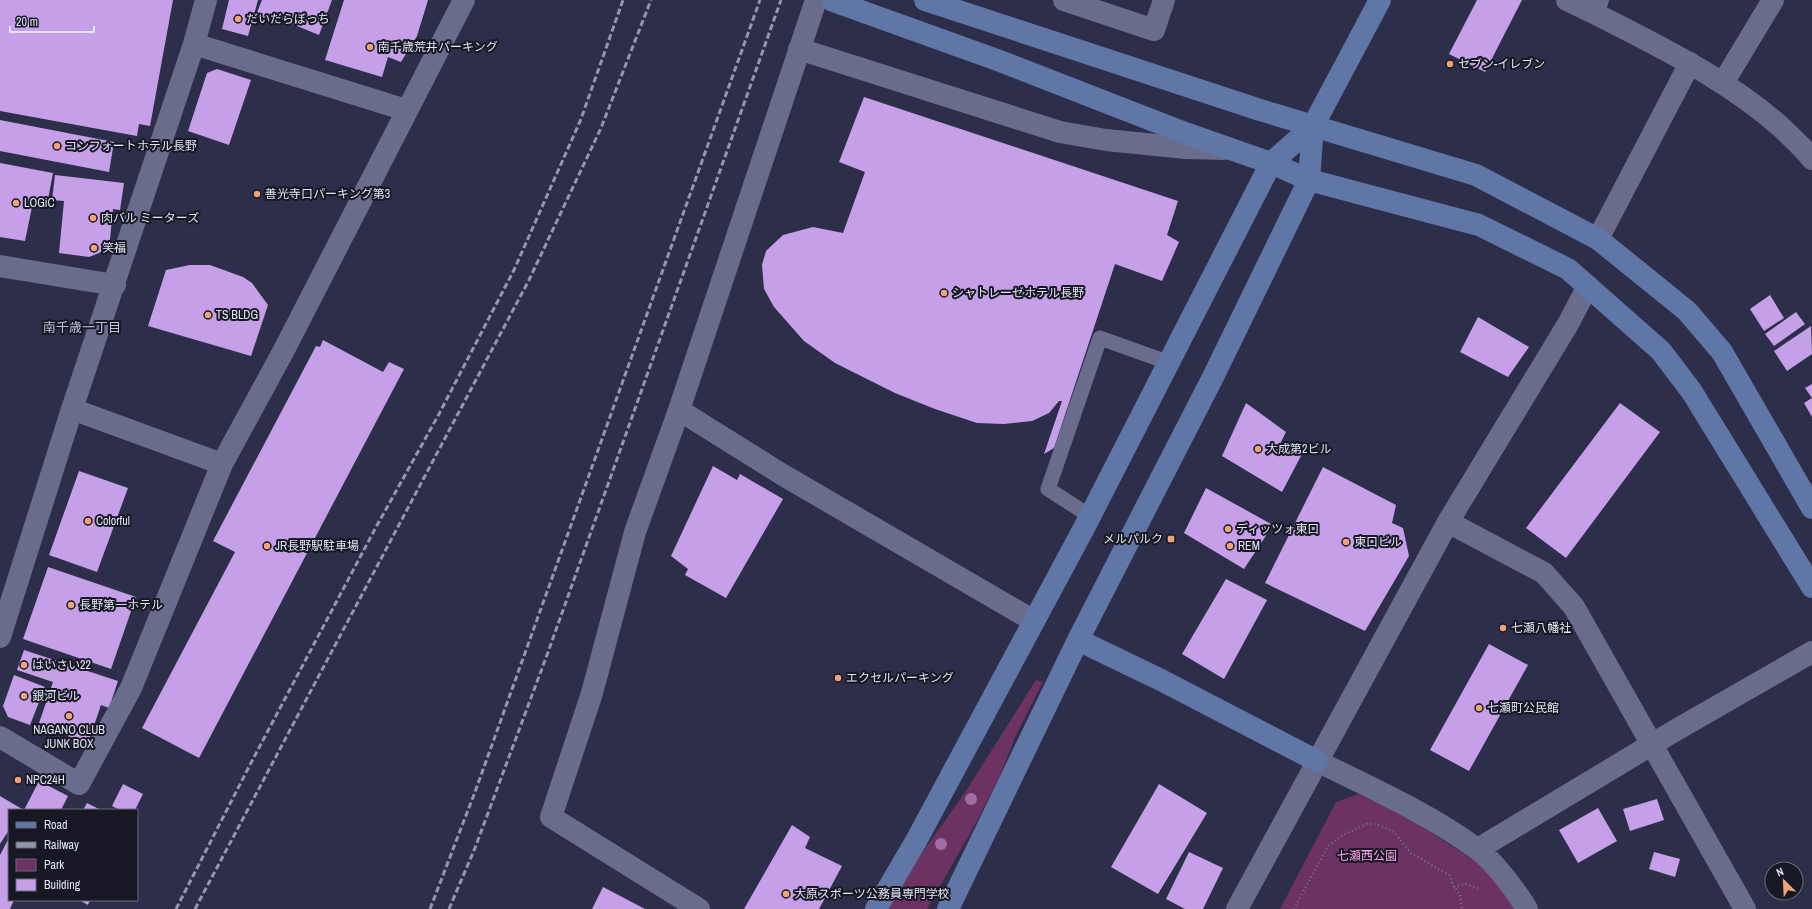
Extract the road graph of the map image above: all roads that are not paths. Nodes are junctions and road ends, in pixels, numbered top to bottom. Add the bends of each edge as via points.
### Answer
1 (206, 0) edge
2 (464, 0) edge
3 (925, 0) edge
4 (1064, 0) edge
5 (1164, 0) edge
6 (1380, 0) edge
7 (1567, 0) edge
8 (1773, 0) edge
9 (824, 1) edge
10 (1595, 6) edge
11 (194, 44) junction
12 (799, 49) junction
13 (1690, 63) junction
14 (1723, 83) junction
15 (406, 110) junction
16 (1314, 126) junction
17 (1231, 149) junction
18 (1812, 158) edge
19 (1272, 162) junction
20 (1309, 180) junction
21 (1598, 239) junction
22 (0, 266) edge
23 (115, 285) junction
24 (1588, 286) junction
25 (1170, 363) junction
26 (72, 409) junction
27 (679, 410) junction
28 (222, 464) junction
29 (1812, 508) edge
30 (1090, 516) junction
31 (1448, 522) junction
32 (1812, 587) edge
33 (1034, 621) junction
34 (0, 637) edge
35 (1078, 640) junction
36 (1812, 652) edge
37 (1, 741) edge
38 (1652, 745) junction
39 (1317, 761) junction
40 (1478, 849) junction
41 (699, 909) edge
42 (876, 909) edge
43 (948, 909) edge
44 (1237, 909) edge
45 (1527, 909) edge
46 (1745, 909) edge

1 - 11 street
2 - 15 street
3 - 16 street
4 - 5 street via 1154,30
6 - 16 street
7 - 10 street
8 - 14 street
9 - 12 street
9 - 17 street via 1000,61 1185,134
10 - 13 street
11 - 15 street
11 - 23 street
12 - 17 street via 1060,132 1106,140
12 - 27 street
13 - 14 street
13 - 21 street
14 - 18 street via 1770,118
15 - 28 street via 284,350
16 - 19 street
16 - 20 street
16 - 21 street via 1476,175
17 - 19 street
19 - 20 street
19 - 25 street
20 - 24 street via 1479,225 1568,269
20 - 35 street via 1213,377
21 - 29 street via 1687,311 1722,352
22 - 23 street
23 - 26 street
24 - 31 street via 1568,324
24 - 32 street via 1661,351 1692,392
25 - 30 street
25 - 30 lane via 1100,338 1048,489
26 - 28 street
26 - 34 street
27 - 33 street via 790,479
27 - 41 street via 635,532 592,693 551,816
28 - 37 street via 131,688 79,784
30 - 33 street
31 - 38 street via 1544,573 1574,607
31 - 39 street
33 - 42 street via 916,841
35 - 39 street
35 - 43 street
36 - 38 street
38 - 40 street
38 - 46 street
39 - 40 street via 1427,817
39 - 44 street
40 - 45 street via 1515,889

